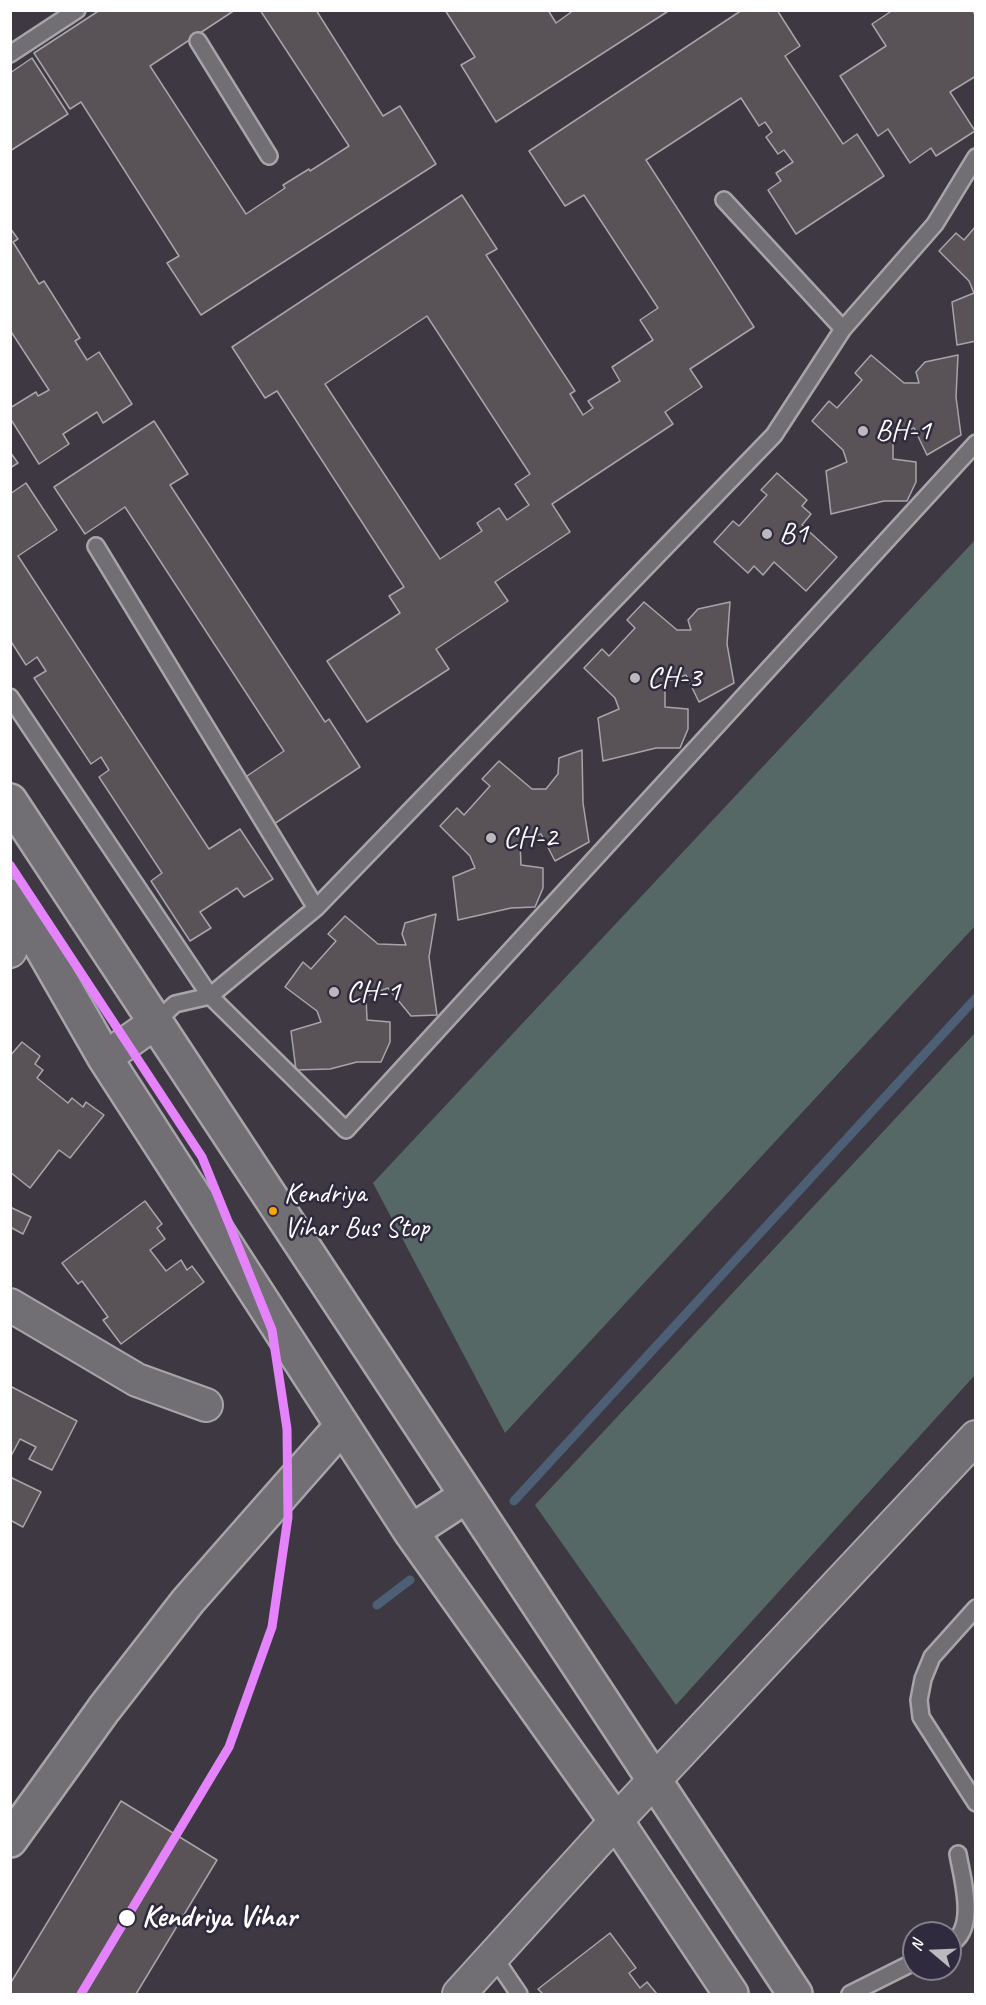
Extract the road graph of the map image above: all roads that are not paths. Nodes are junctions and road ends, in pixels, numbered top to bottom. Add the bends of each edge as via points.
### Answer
1 (77, 10) edge
2 (198, 41) dead end
3 (10, 54) edge
4 (269, 156) dead end
5 (975, 157) edge
6 (724, 200) dead end
7 (843, 329) junction
8 (975, 442) edge
9 (96, 546) dead end
10 (10, 696) edge
11 (10, 801) edge
12 (18, 908) edge
13 (316, 908) junction
14 (10, 951) edge
15 (210, 996) junction
16 (156, 1022) junction
17 (105, 1058) junction
18 (10, 1305) edge
19 (206, 1405) dead end
20 (342, 1426) junction
21 (975, 1437) edge
22 (466, 1496) junction
23 (411, 1532) junction
24 (975, 1608) edge
25 (654, 1780) junction
26 (975, 1803) edge
27 (616, 1821) junction
28 (10, 1840) edge
29 (958, 1854) dead end
30 (962, 1930) edge
31 (494, 1957) junction
32 (902, 1968) edge
33 (471, 1987) edge
34 (519, 1995) edge
35 (731, 1995) edge
36 (795, 1995) edge
37 (850, 1995) edge

1 - 3 lane
2 - 4 lane
5 - 7 lane via 935,224
6 - 7 lane
7 - 13 lane via 774,435
8 - 15 lane via 346,1130
9 - 13 lane
10 - 15 lane
11 - 16 main road
12 - 14 street
12 - 17 main road
13 - 15 lane
15 - 16 lane via 176,1004
16 - 17 street
16 - 22 main road
17 - 20 main road
18 - 19 street via 137,1380
20 - 23 main road
20 - 28 main road via 188,1601
21 - 25 street
22 - 23 main road
22 - 25 main road
23 - 27 main road
24 - 26 lane via 932,1657 919,1700 921,1717
25 - 27 street
25 - 36 main road
27 - 31 street
27 - 35 main road
29 - 30 lane via 967,1911
31 - 33 street
31 - 34 lane
32 - 37 lane

